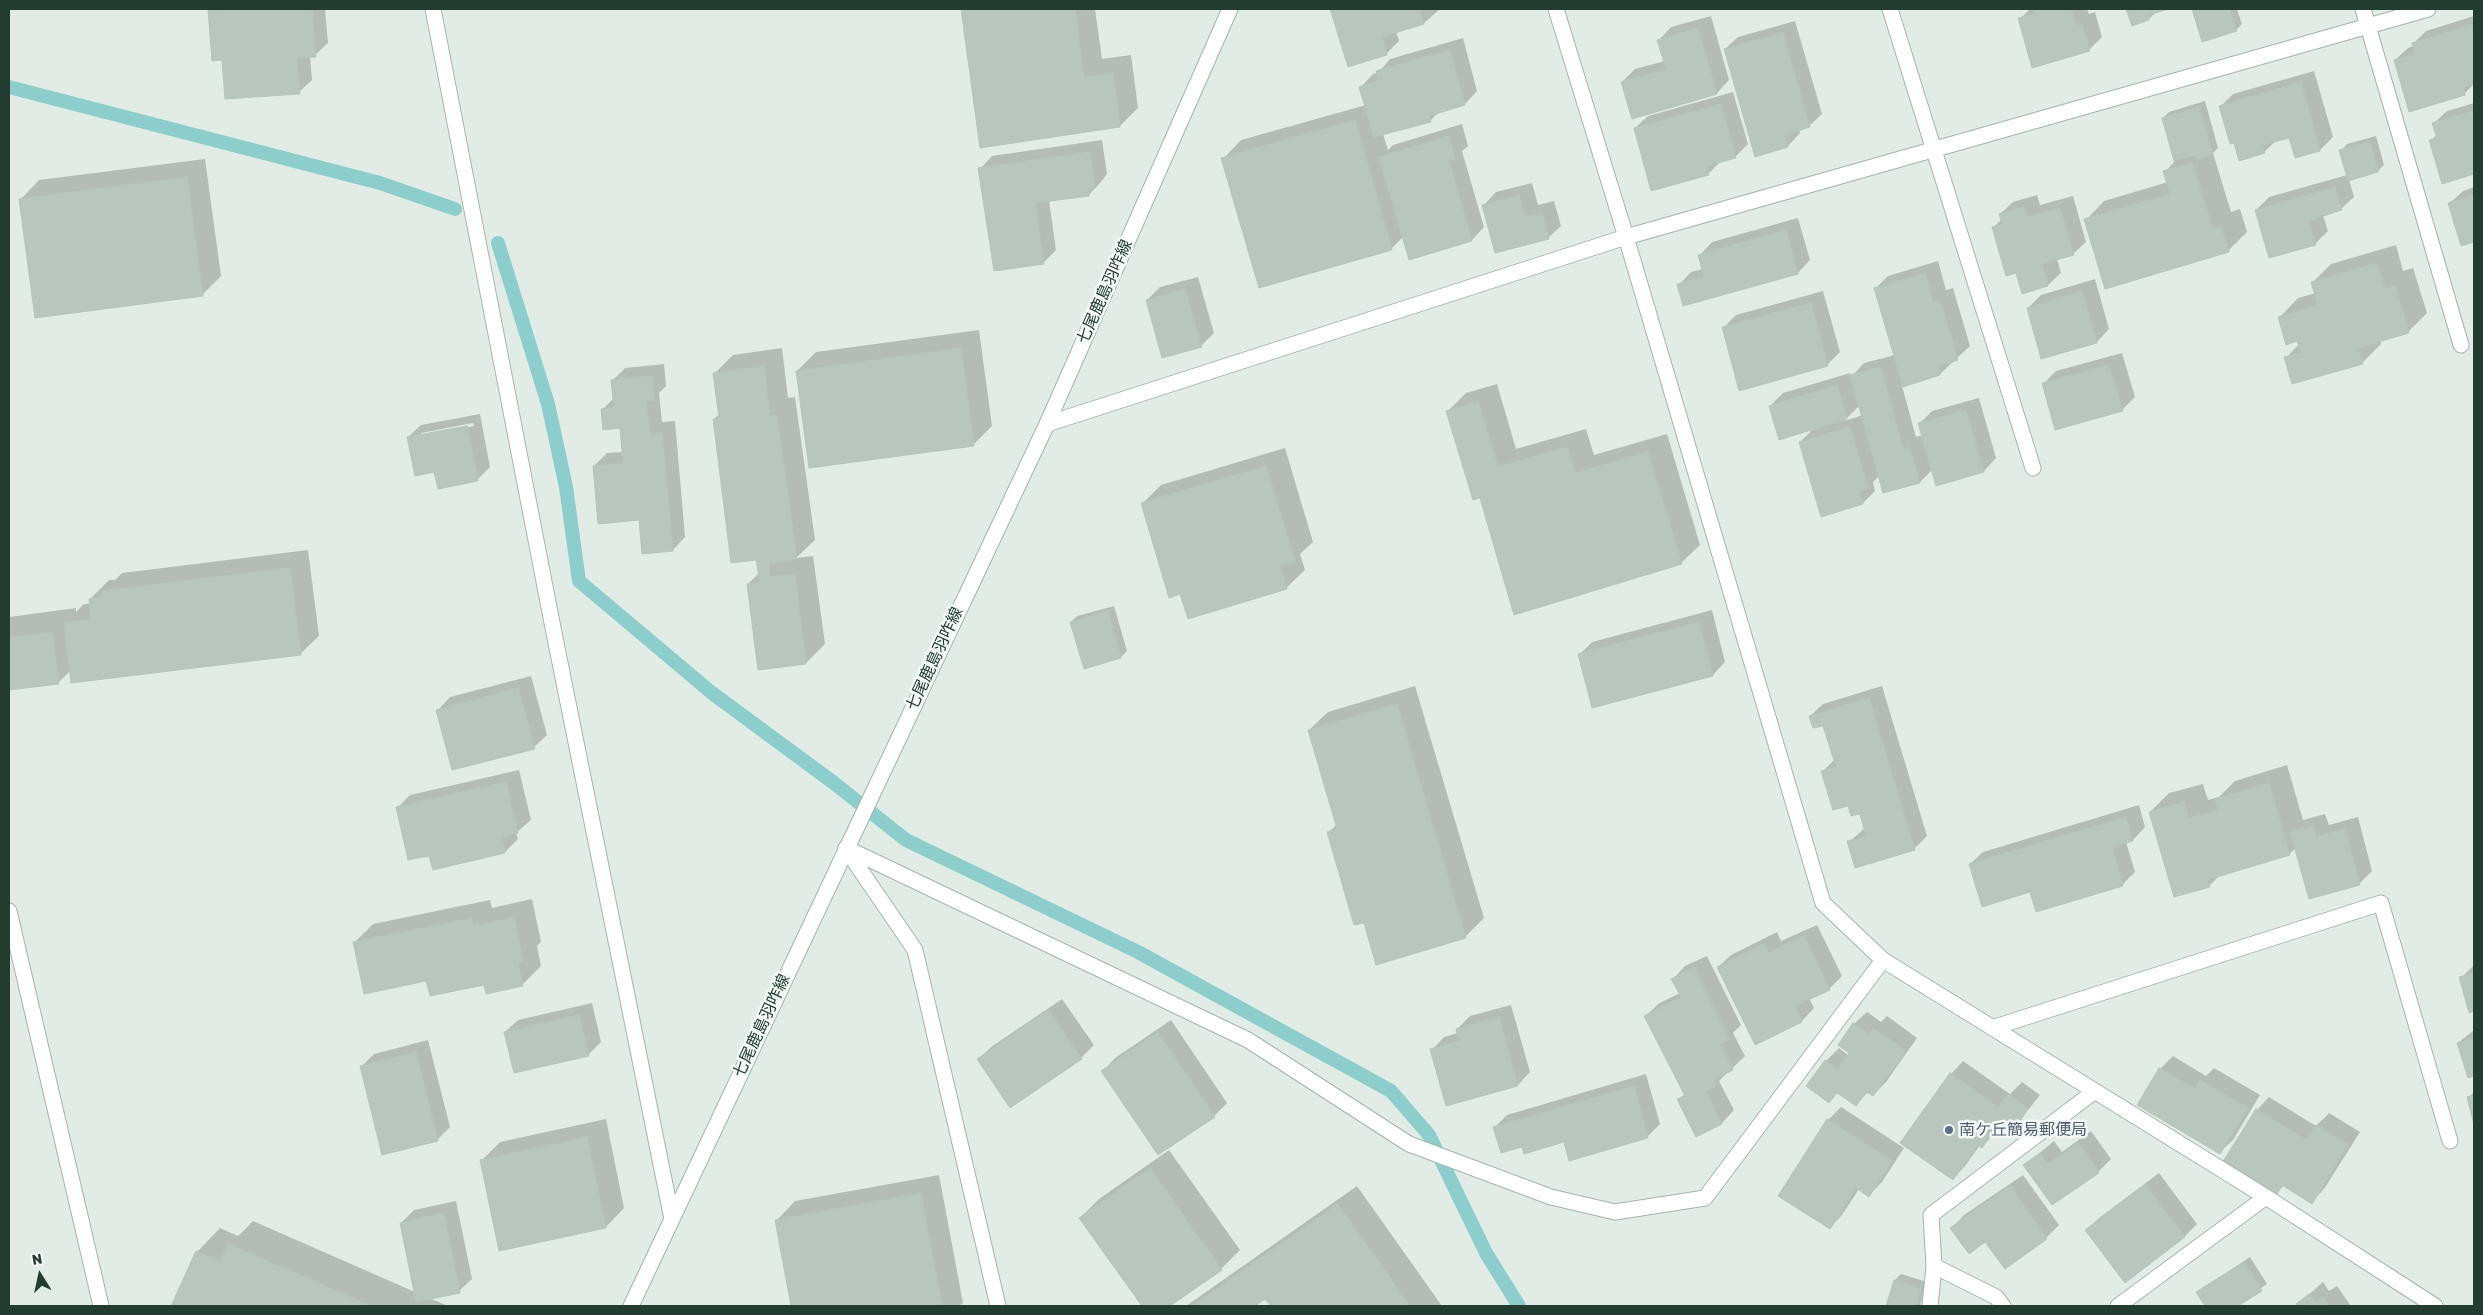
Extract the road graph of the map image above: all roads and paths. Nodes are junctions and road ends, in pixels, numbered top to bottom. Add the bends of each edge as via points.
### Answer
1 (432, 9) edge
2 (1230, 9) edge
3 (1556, 9) edge
4 (1890, 9) edge
5 (2363, 9) edge
6 (2428, 9) edge
7 (2368, 26) junction
8 (1935, 149) junction
9 (1626, 237) junction
10 (2461, 345) dead end
11 (1047, 424) junction
12 (2033, 468) dead end
13 (846, 848) junction
14 (9, 911) edge
15 (1883, 960) junction
16 (1992, 1028) junction
17 (2095, 1091) junction
18 (2450, 1140) dead end
19 (2266, 1197) junction
20 (672, 1219) junction
21 (1934, 1266) junction
22 (101, 1306) edge
23 (631, 1306) edge
24 (998, 1306) edge
25 (1930, 1306) edge
26 (2003, 1306) edge
27 (2118, 1306) edge
28 (2435, 1306) edge

1 - 20 street
2 - 11 street, 七尾鹿島羽咋線
3 - 9 street
4 - 8 street
5 - 7 street
6 - 7 street
7 - 8 street
7 - 10 street
8 - 9 street
8 - 12 street
9 - 11 street
9 - 15 street via 1823,903
11 - 13 street, 七尾鹿島羽咋線
13 - 15 street via 1248,1040 1409,1144 1551,1197 1616,1212 1705,1198
13 - 20 street, 七尾鹿島羽咋線
13 - 24 street via 915,950
14 - 22 street
15 - 16 street
16 - 17 street
16 - 18 street via 2381,903
17 - 19 street
17 - 21 street via 1931,1215
19 - 27 street
19 - 28 street
20 - 23 street, 七尾鹿島羽咋線
21 - 25 street
21 - 26 street via 1996,1297

